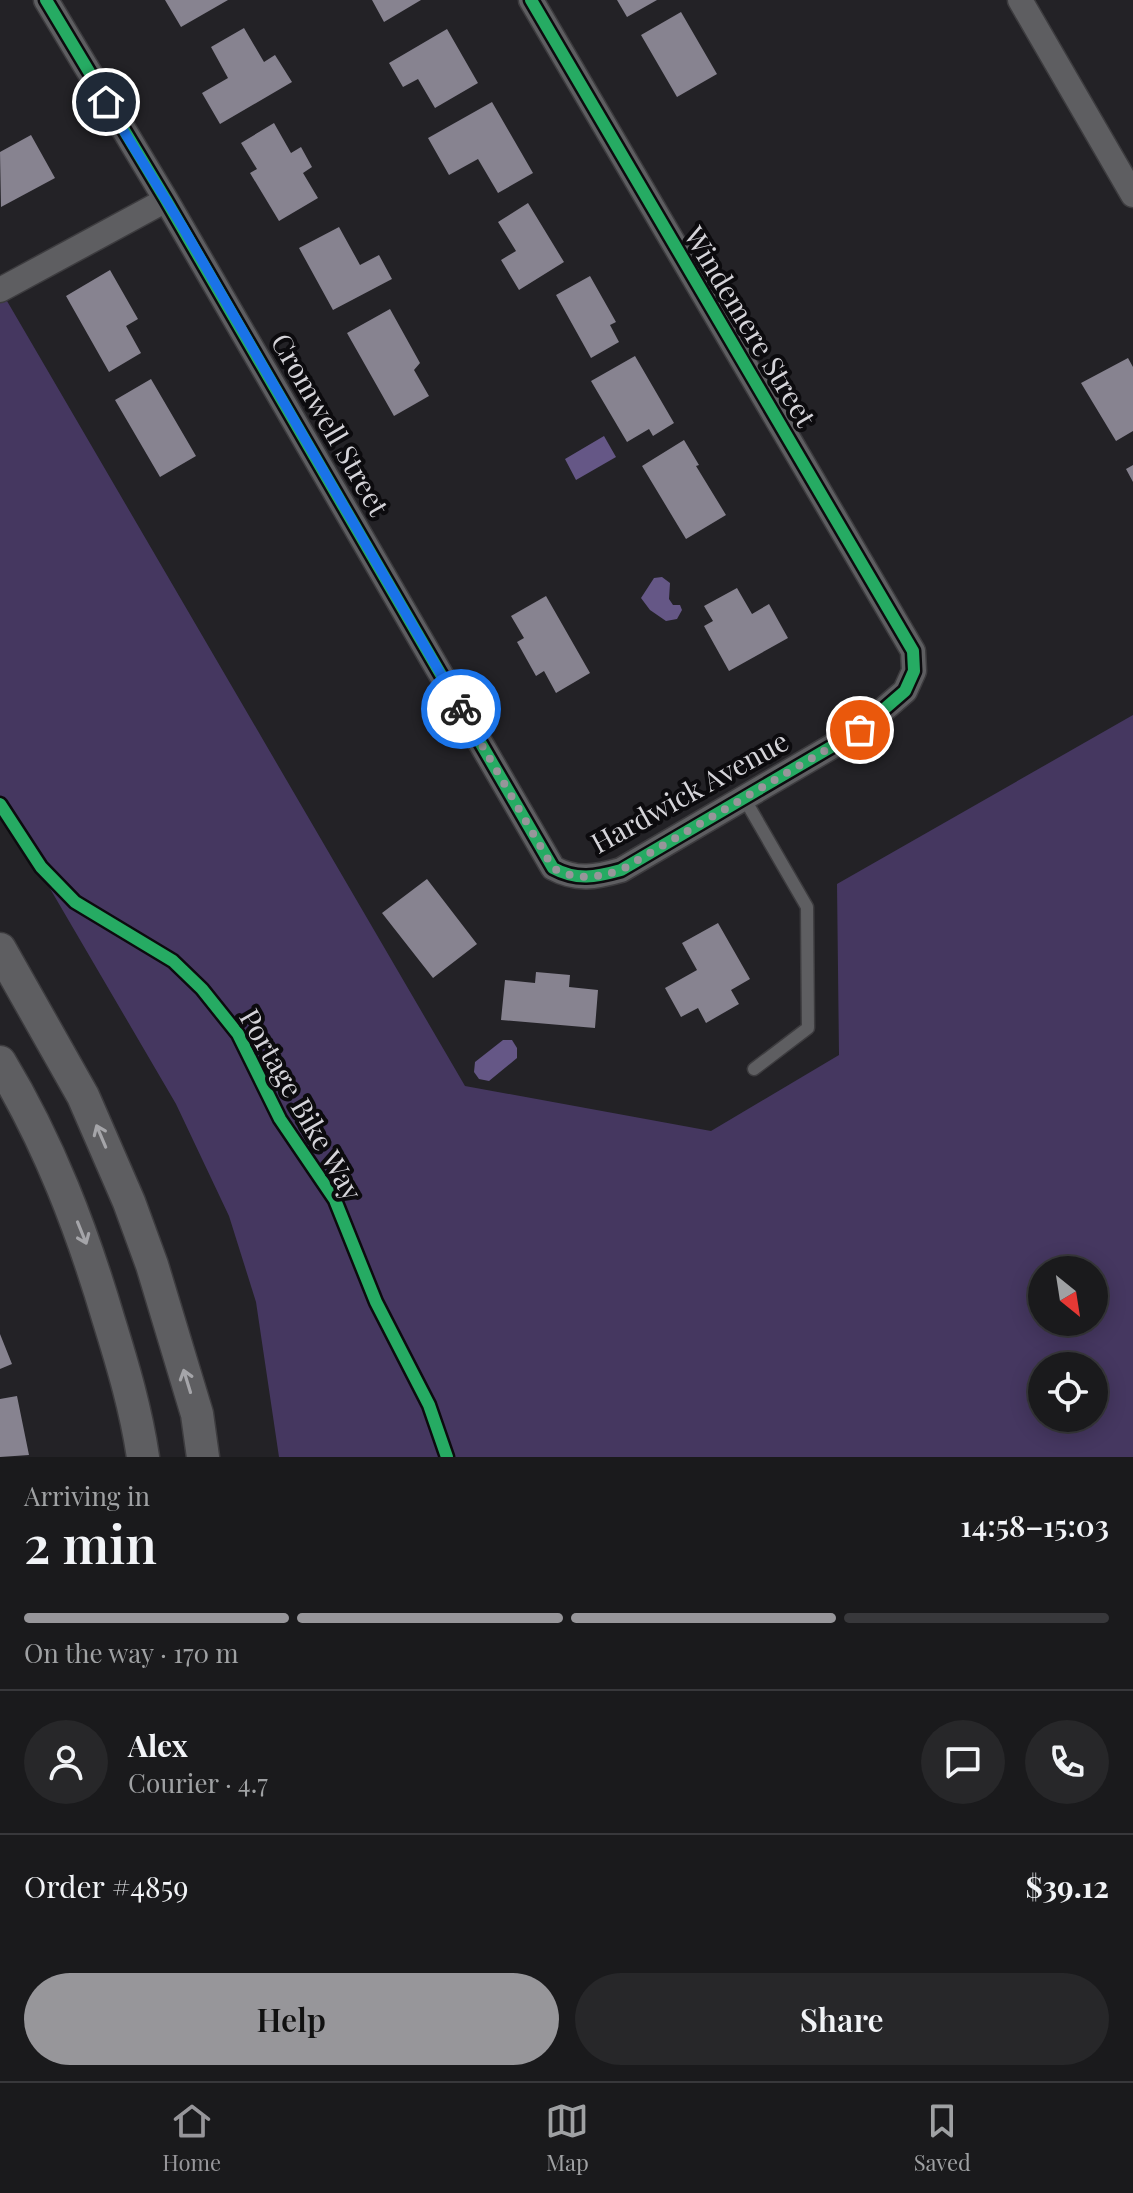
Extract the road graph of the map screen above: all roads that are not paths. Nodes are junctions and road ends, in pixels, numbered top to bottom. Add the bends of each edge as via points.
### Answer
1 (46, 0) edge
2 (531, 0) edge
3 (1020, 0) edge
4 (1133, 195) edge
5 (166, 200) junction
6 (0, 290) edge
7 (909, 680) joint
8 (744, 798) junction
9 (566, 875) joint
10 (0, 949) edge
11 (0, 1062) edge
12 (754, 1069) dead end
13 (143, 1457) edge
14 (203, 1457) edge

1 - 5 street, Cromwell Street
2 - 7 street, Windemere Street via 905,634 913,651
3 - 4 street
5 - 6 street
5 - 9 street, Cromwell Street via 553,868
7 - 8 street, Hardwick Avenue via 905,691 860,730
8 - 9 street, Hardwick Avenue via 621,870 597,877
8 - 12 lane via 807,907 808,1028
14 -> 10 street via 197,1414 129,1202 83,1096
11 -> 13 street via 29,1111 86,1242 135,1406

